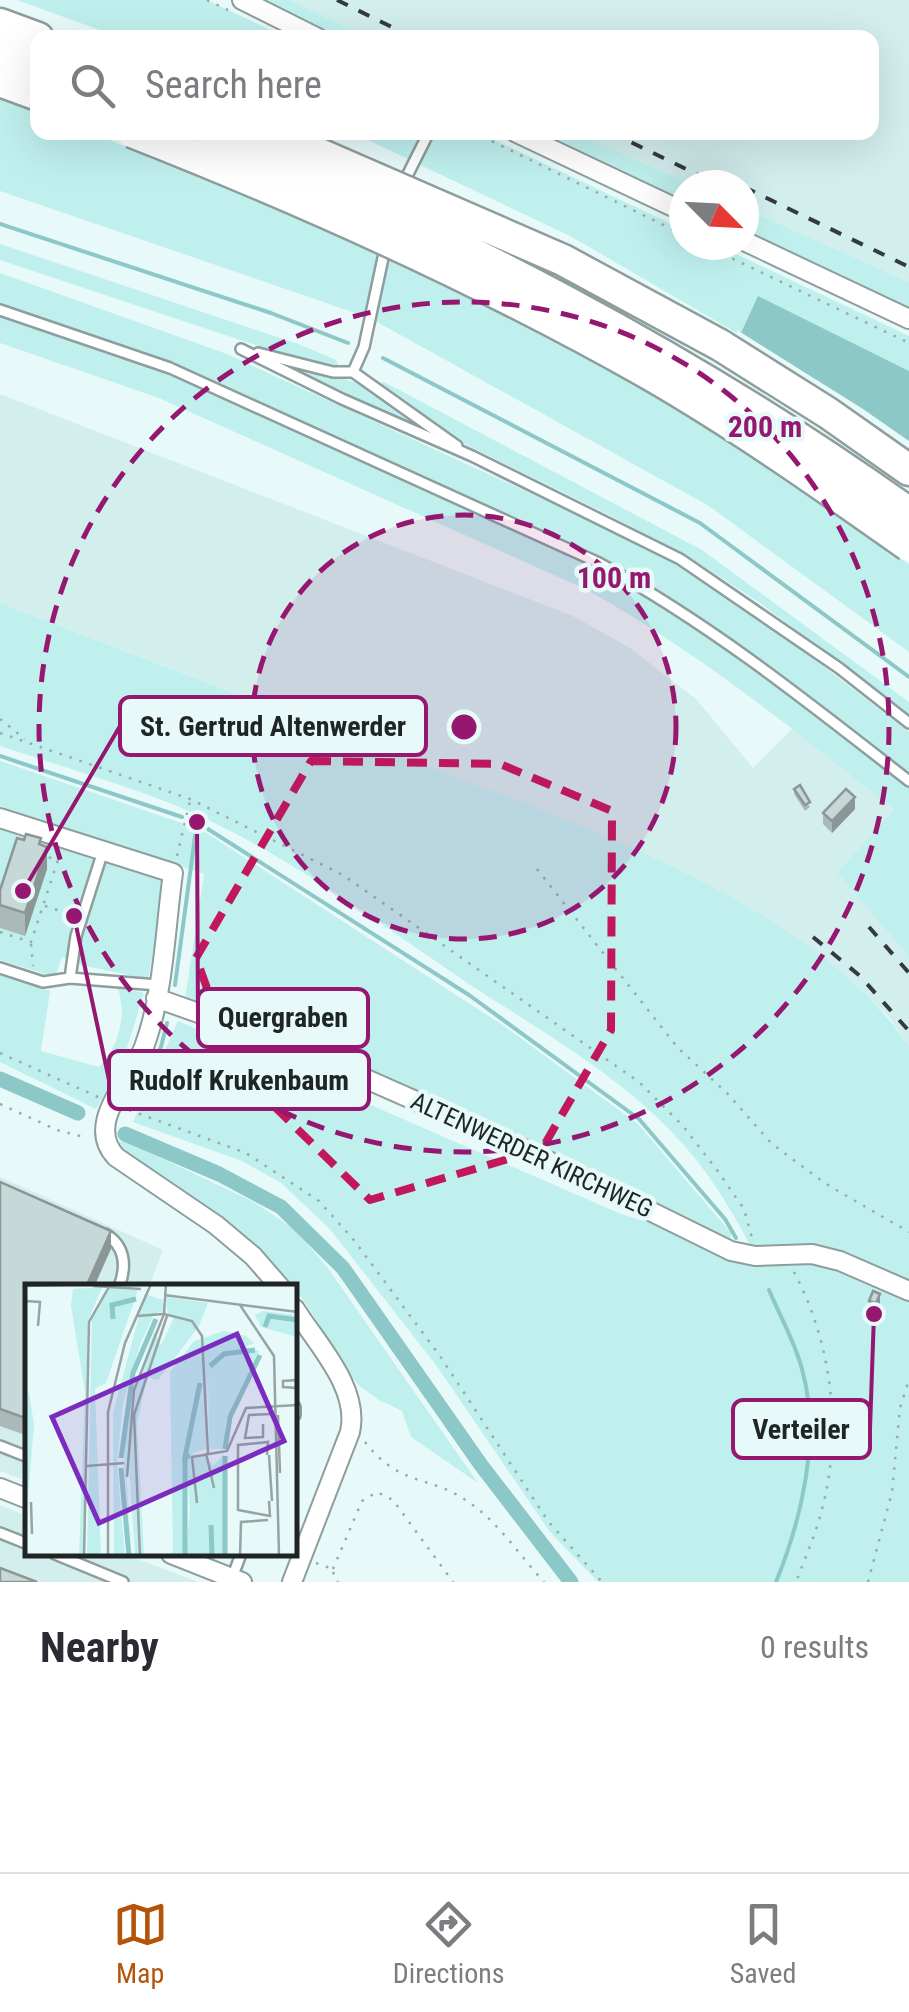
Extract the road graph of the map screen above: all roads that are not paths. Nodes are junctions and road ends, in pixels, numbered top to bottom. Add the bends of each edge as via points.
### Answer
1 (242, 0) edge
2 (0, 24) edge
3 (302, 30) edge
4 (30, 35) edge
5 (0, 45) edge
6 (0, 54) edge
7 (30, 55) edge
8 (30, 65) edge
9 (0, 81) edge
10 (30, 93) edge
11 (152, 140) edge
12 (224, 140) edge
13 (249, 140) edge
14 (287, 140) edge
15 (425, 140) edge
16 (532, 140) edge
17 (348, 181) dead end
18 (669, 205) edge
19 (466, 237) dead end
20 (759, 248) edge
21 (0, 310) edge
22 (909, 319) edge
23 (353, 372) junction
24 (472, 456) junction
25 (909, 470) edge
26 (909, 509) edge
27 (909, 546) edge
28 (909, 723) edge
29 (909, 781) edge
30 (0, 818) edge
31 (103, 851) junction
32 (0, 968) edge
33 (70, 978) junction
34 (157, 992) junction
35 (102, 1232) edge
36 (119, 1284) edge
37 (277, 1284) edge
38 (909, 1291) edge
39 (298, 1314) edge
40 (0, 1446) edge
41 (25, 1456) edge
42 (0, 1488) edge
43 (25, 1498) edge
44 (0, 1533) edge
45 (25, 1543) edge
46 (68, 1557) edge
47 (179, 1557) edge
48 (237, 1580) edge
49 (123, 1582) edge
50 (292, 1582) edge

1 - 3 street
2 - 4 highway
5 - 7 lane
6 - 8 highway
9 - 10 highway
11 - 27 highway, bridge via 512,301 650,375
12 - 26 highway, bridge via 580,308
13 - 17 lane
14 - 25 highway, bridge via 563,260 720,345
15 - 23 lane via 402,186
16 - 18 street
19 - 26 lane via 764,406
20 - 22 street
21 - 29 lane via 170,368 596,562 729,643
23 - 24 lane
23 - 24 lane via 241,349
24 - 28 lane via 680,559
30 - 31 street
31 - 33 lane
31 - 34 street via 173,873
32 - 33 lane via 43,982
33 - 34 lane
34 - 37 street via 144,1048 104,1122 104,1138 116,1157 216,1225
34 - 38 street, ALTENWERDER KIRCHWEG via 518,1146 731,1252 812,1254
35 - 36 lane via 121,1249
39 - 50 street via 349,1397 352,1414
40 - 41 lane
42 - 43 street
44 - 45 lane
46 - 49 lane
47 - 48 street

